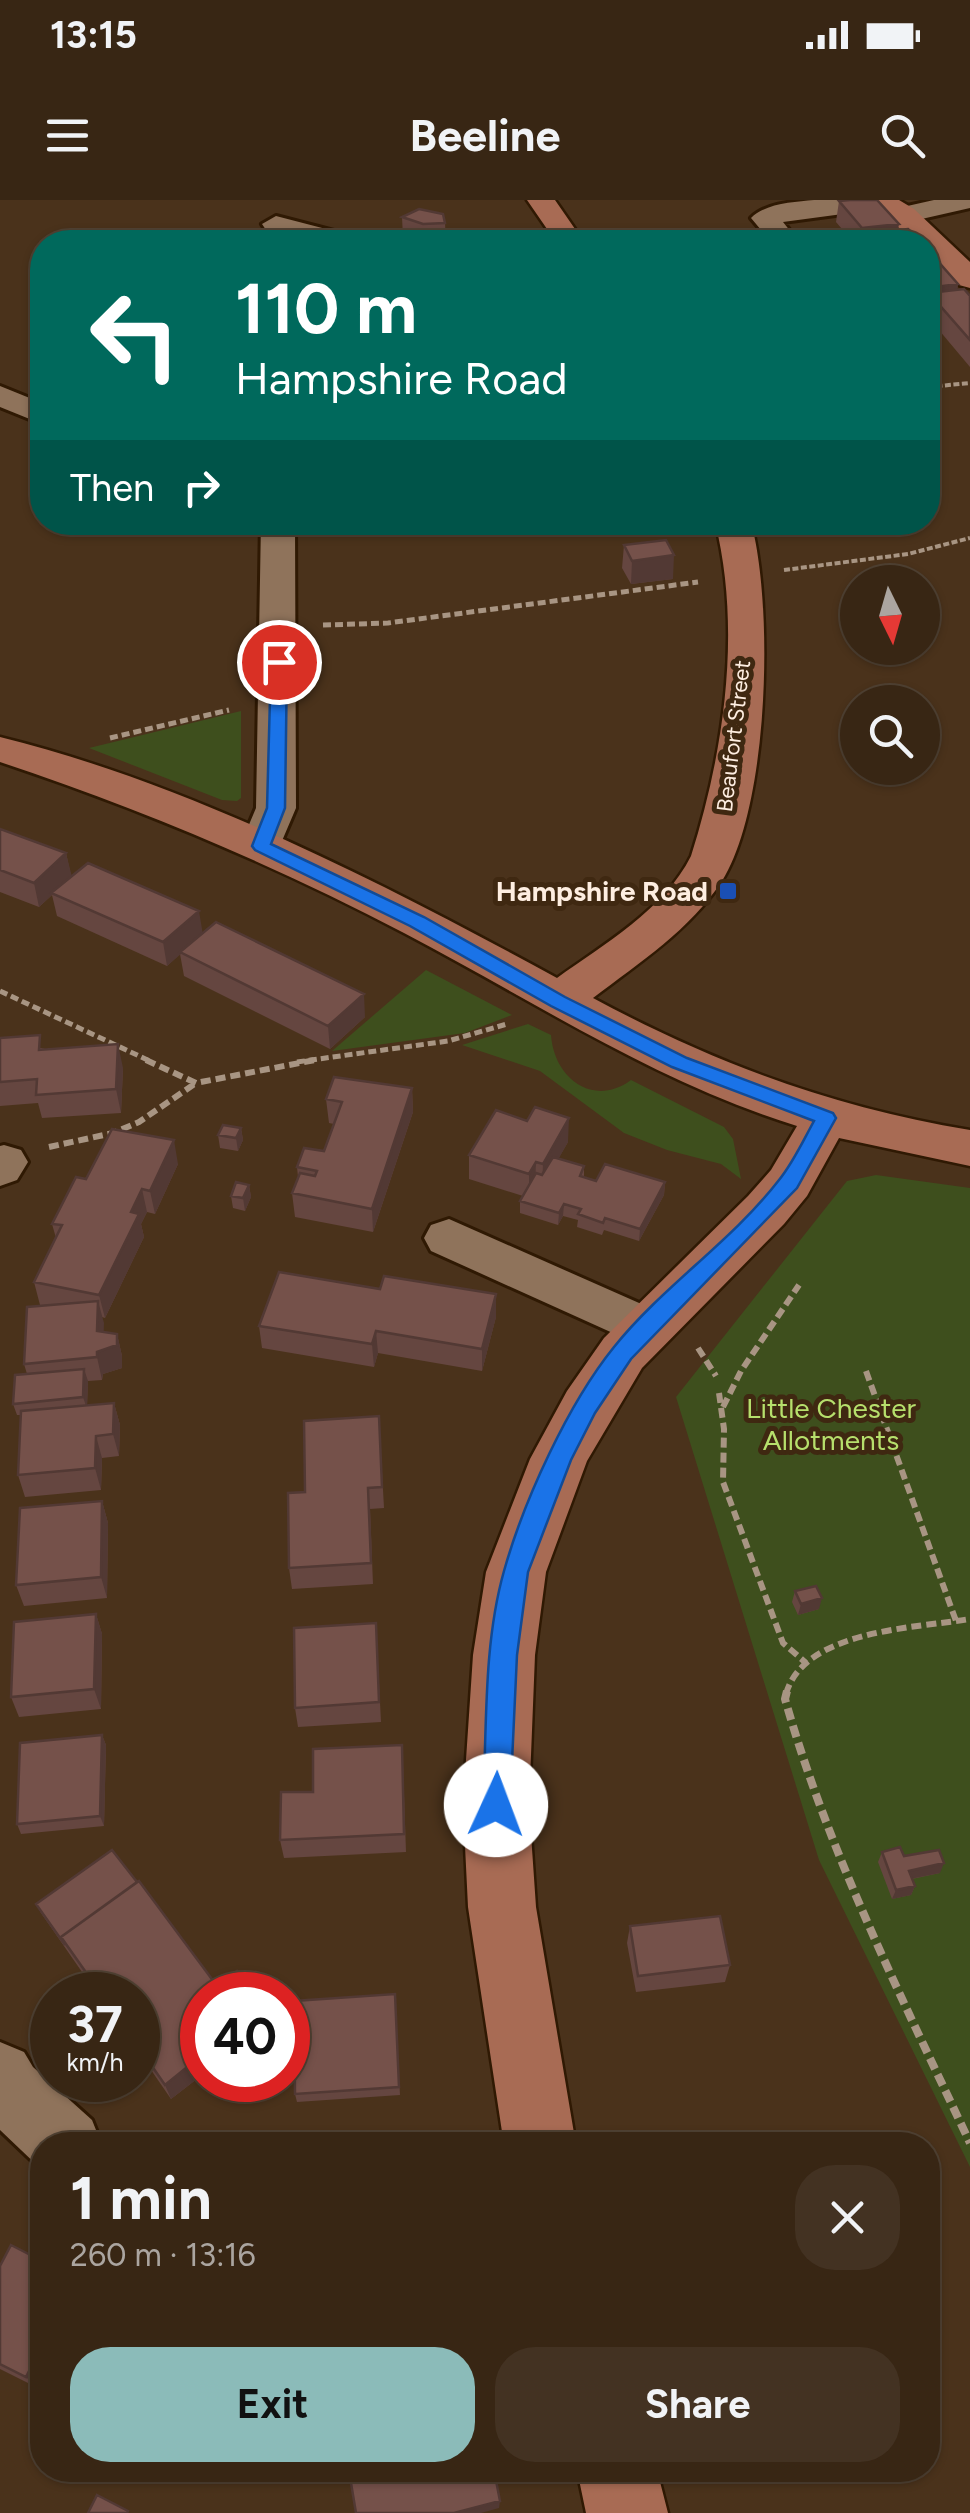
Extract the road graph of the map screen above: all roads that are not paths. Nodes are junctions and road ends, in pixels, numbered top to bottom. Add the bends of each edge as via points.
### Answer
1 (542, 200) edge
2 (970, 200) edge
3 (888, 205) edge
4 (274, 222) edge
5 (302, 230) edge
6 (562, 230) edge
7 (775, 230) edge
8 (917, 230) edge
9 (940, 249) edge
10 (967, 272) edge
11 (0, 395) edge
12 (30, 409) edge
13 (278, 535) edge
14 (735, 535) edge
15 (14, 753) edge
16 (261, 846) junction
17 (558, 1001) junction
18 (826, 1118) junction
19 (970, 1148) edge
20 (450, 1238) dead end
21 (646, 1328) junction
22 (0, 2076) edge
23 (53, 2132) edge
24 (538, 2132) edge
25 (620, 2482) edge
26 (627, 2513) edge

1 - 6 street
2 - 3 street
3 - 7 street via 765,218
3 - 8 street
4 - 5 street
9 - 10 street
11 - 12 street
13 - 16 street via 276,808
14 - 17 street, Beaufort Street via 747,624 736,755 706,874 675,908
15 - 16 street
16 - 17 street via 432,929
17 - 18 street via 703,1073
18 - 19 street
18 - 21 street via 790,1183
20 - 21 street
21 - 24 street via 587,1406 560,1459 516,1572 508,1620 496,1805 502,1907
22 - 23 street
25 - 26 street

